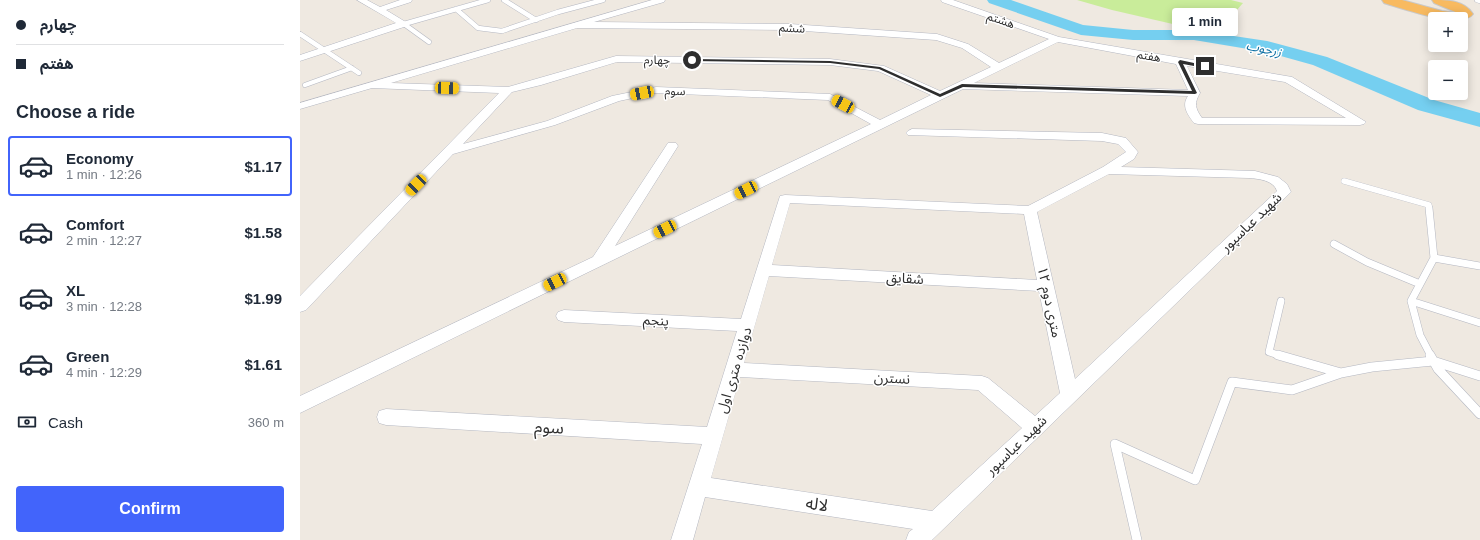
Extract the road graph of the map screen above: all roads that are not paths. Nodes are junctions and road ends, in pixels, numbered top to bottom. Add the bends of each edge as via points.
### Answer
1 (361, 0) edge
2 (408, 0) edge
3 (488, 0) edge
4 (504, 0) edge
5 (603, 0) edge
6 (661, 0) edge
7 (945, 0) edge
8 (1388, 0) edge
9 (1439, 0) edge
10 (594, 1) edge
11 (474, 2) edge
12 (1415, 8) junction
13 (456, 9) junction
14 (379, 10) junction
15 (1480, 11) edge
16 (1430, 12) edge
17 (536, 20) junction
18 (404, 24) junction
19 (578, 25) junction
20 (300, 34) edge
21 (1057, 39) junction
22 (428, 42) dead end
23 (324, 50) junction
24 (300, 58) edge
25 (1180, 62) junction
26 (352, 68) junction
27 (999, 68) junction
28 (359, 73) dead end
29 (305, 85) dead end
30 (371, 85) junction
31 (962, 86) junction
32 (508, 90) junction
33 (1195, 93) junction
34 (940, 96) junction
35 (300, 106) edge
36 (881, 125) junction
37 (912, 134) dead end
38 (672, 146) dead end
39 (448, 152) junction
40 (1107, 170) junction
41 (1344, 181) dead end
42 (1030, 210) junction
43 (1334, 244) dead end
44 (1434, 258) junction
45 (597, 262) junction
46 (1480, 266) edge
47 (764, 270) junction
48 (1420, 284) junction
49 (1046, 286) junction
50 (1281, 301) dead end
51 (1411, 301) junction
52 (300, 306) edge
53 (564, 316) dead end
54 (1480, 323) edge
55 (747, 325) junction
56 (1434, 361) junction
57 (734, 370) junction
58 (1342, 373) junction
59 (1480, 376) edge
60 (1070, 394) junction
61 (300, 405) edge
62 (1480, 414) edge
63 (386, 418) dead end
64 (1035, 427) junction
65 (713, 436) junction
66 (698, 486) junction
67 (936, 522) junction
68 (682, 540) edge
69 (917, 540) edge
70 (1137, 540) edge

1 - 14 street
2 - 14 street
3 - 11 lane
4 - 17 lane
5 - 10 lane
6 - 19 street
7 - 21 street, هشتم
8 - 12 highway
9 - 12 highway via 1461,8 1467,14 1451,16
9 - 15 highway
10 - 17 lane
11 - 13 lane
12 - 16 highway
13 - 17 lane via 478,28 495,31
13 - 18 lane
14 - 18 street
18 - 22 lane
18 - 23 street
19 - 27 street, ششم via 790,28 937,37 965,46
19 - 30 street
20 - 23 lane
21 - 25 street, هفتم
21 - 27 street
23 - 24 street
23 - 26 lane
25 - 33 street
25 - 33 street, هفتم via 1288,79 1360,122 1198,121 1191,110 1190,101
26 - 28 lane
26 - 29 lane
27 - 31 street
30 - 32 street, چهارم
30 - 35 street
31 - 33 street
31 - 34 street
32 - 34 street, چهارم via 616,59 830,62 880,68
32 - 39 street
34 - 36 street
36 - 39 street, سوم via 830,98 656,90 616,98 551,123
36 - 45 street
37 - 40 street via 1102,137 1122,141 1132,152 1130,156
38 - 45 street
39 - 52 street
40 - 42 street
40 - 60 street, شهید عباسپور via 1252,175 1279,184 1284,188 1284,192
41 - 44 lane via 1429,205
42 - 47 street, دوازده متری اول via 786,200
42 - 49 street, ۱۲ متری دوم
43 - 48 lane via 1367,262
44 - 46 lane
44 - 48 lane
45 - 61 street
47 - 49 street, شقایق
47 - 55 street, دوازده متری اول
48 - 51 lane
49 - 60 street, ۱۲ متری دوم
50 - 58 lane via 1270,352
51 - 54 lane
51 - 56 lane via 1420,335
53 - 55 street, پنجم
55 - 57 street, دوازده متری اول
56 - 58 lane via 1372,367
56 - 59 lane
56 - 62 lane via 1438,369
57 - 64 street, نسترن via 982,383
57 - 65 street, دوازده متری اول
58 - 70 lane via 1292,390 1232,382 1195,480 1115,444
60 - 64 street, شهید عباسپور
63 - 65 street, سوم
64 - 67 street, شهید عباسپور
65 - 66 street, دوازده متری اول
66 - 67 street, لاله
66 - 68 street, دوازده متری اول
67 - 69 street, شهید عباسپور

